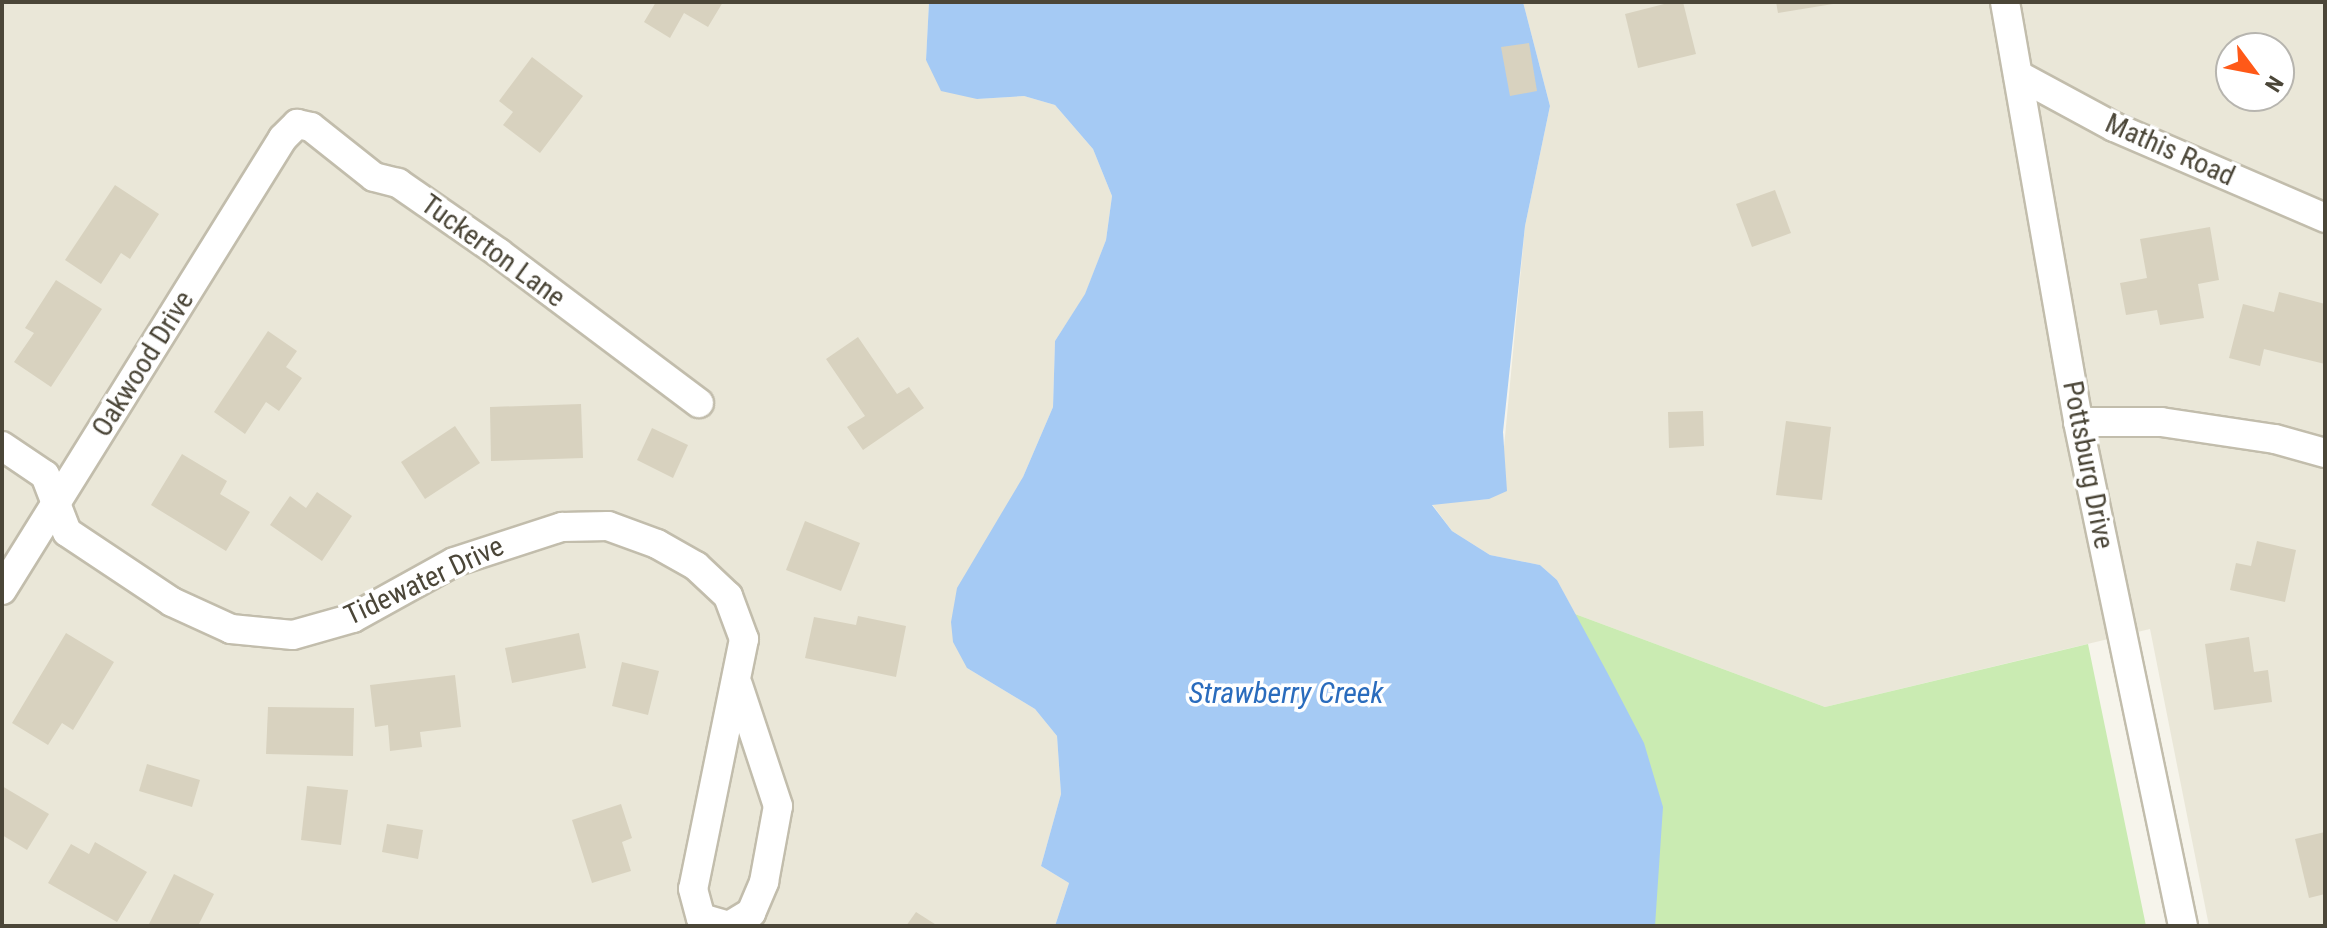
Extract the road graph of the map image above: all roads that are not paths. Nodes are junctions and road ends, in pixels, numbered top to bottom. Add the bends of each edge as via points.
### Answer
1 (2005, 2) edge
2 (2018, 75) junction
3 (283, 138) joint
4 (2325, 218) edge
5 (699, 403) dead end
6 (2078, 422) junction
7 (2, 446) edge
8 (2325, 453) edge
9 (58, 502) junction
10 (2, 590) edge
11 (738, 685) junction
12 (729, 926) edge
13 (2183, 926) edge

1 - 2 street, Pottsburg Drive
2 - 4 street, Mathis Road via 2114,127
2 - 6 street, Pottsburg Drive
3 - 5 street, Tuckerton Lane via 297,124 311,127 374,177 398,183 499,253
3 - 9 street, Oakwood Drive
6 - 8 street via 2161,422 2275,439
6 - 13 street, Pottsburg Drive
7 - 9 street, Tidewater Drive via 45,475
9 - 10 street, Oakwood Drive
9 - 11 street, Tidewater Drive via 67,532 172,602 231,629 293,635 353,618 454,562 504,541 562,527 608,526 696,566 728,596 744,639
11 - 12 street, Tidewater Drive via 778,806 764,882 751,913
11 - 12 street, Tidewater Drive via 693,889 701,918

